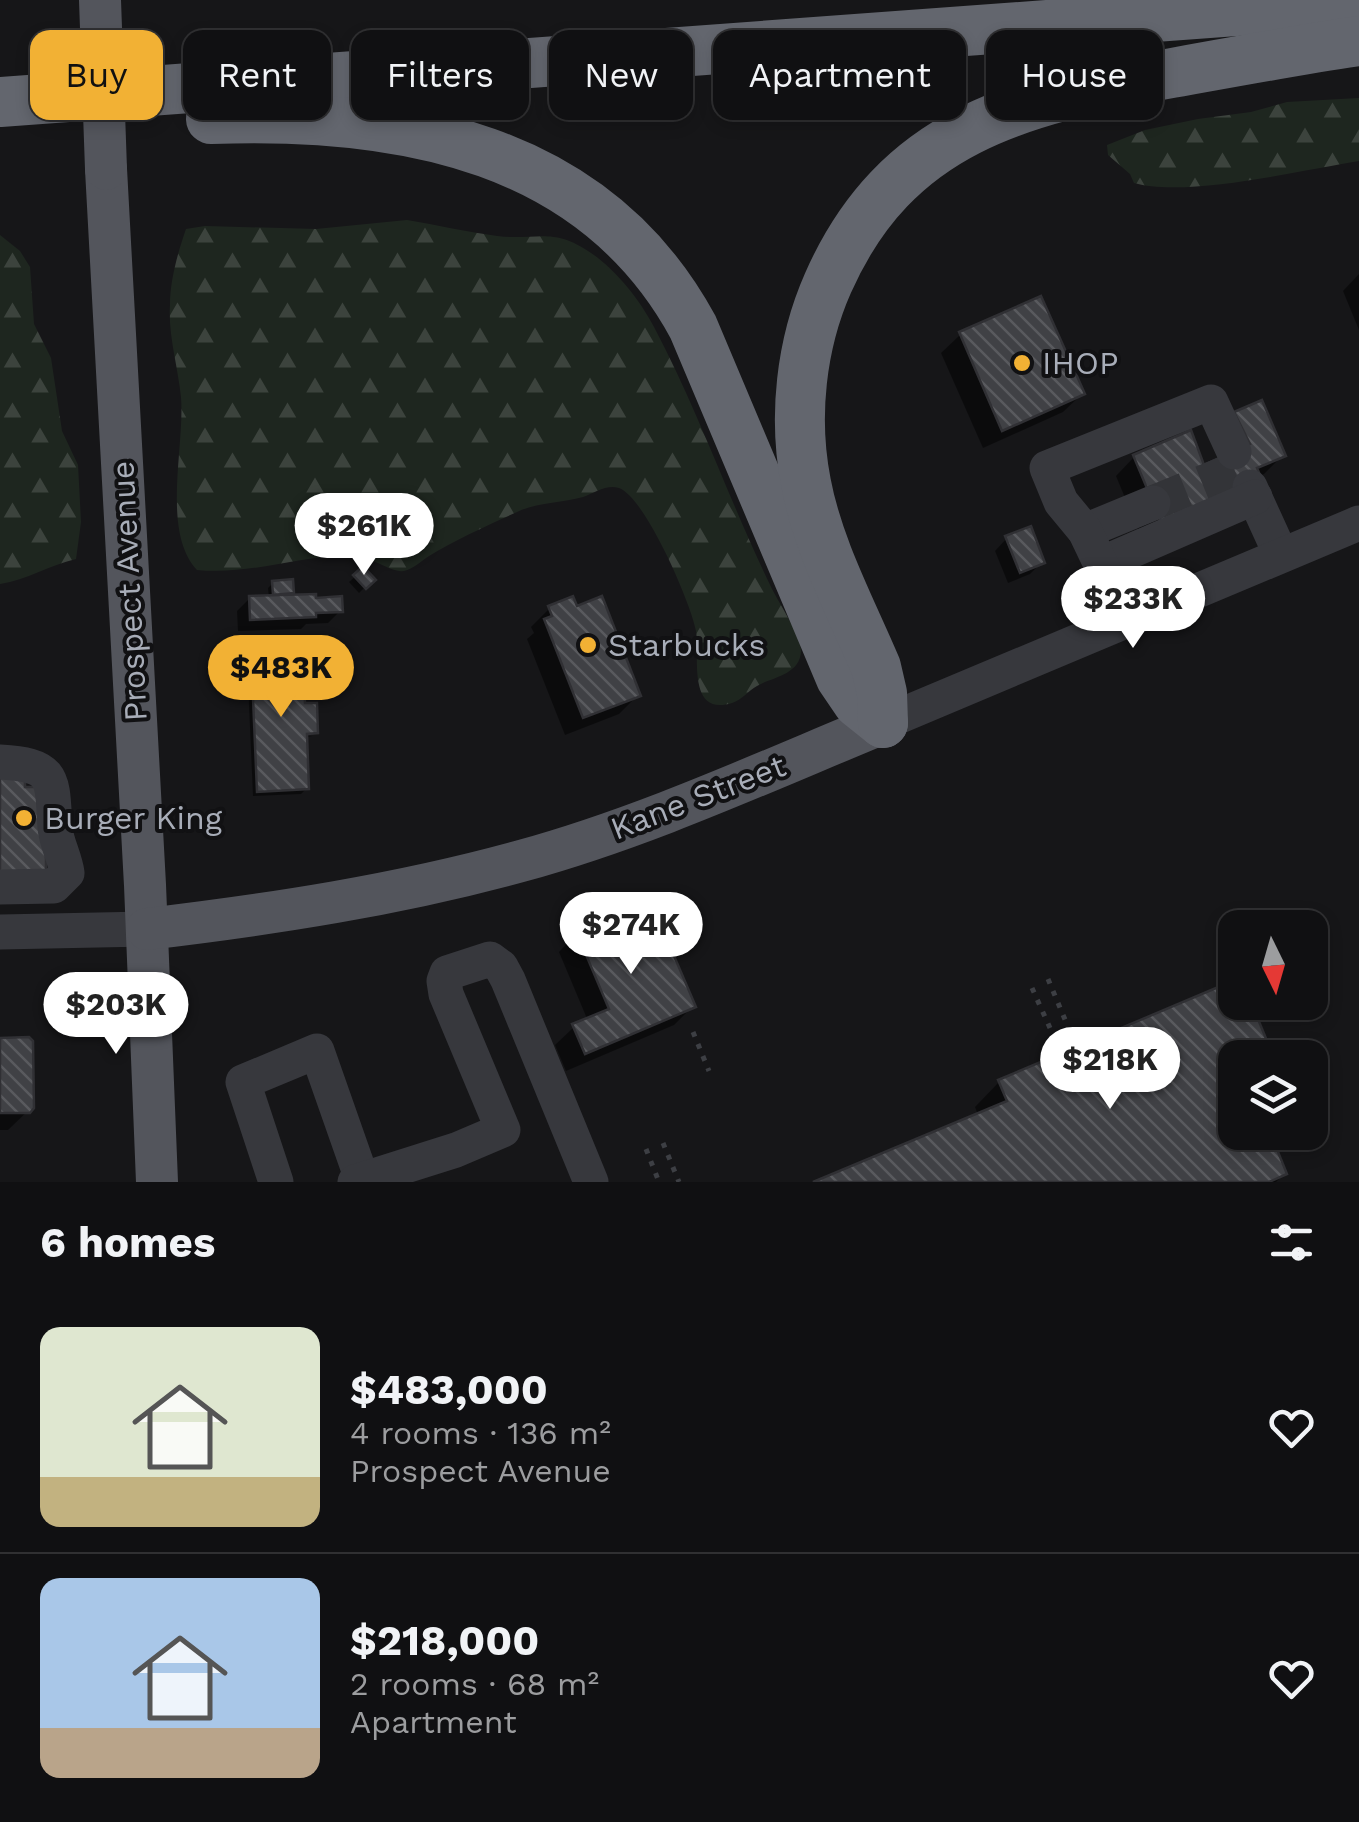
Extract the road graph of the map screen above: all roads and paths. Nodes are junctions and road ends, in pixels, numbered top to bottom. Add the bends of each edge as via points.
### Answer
1 (100, 0) edge
2 (1359, 2) edge
3 (1359, 41) edge
4 (0, 102) edge
5 (1234, 452) dead end
6 (1153, 503) tunnel mouth
7 (1359, 523) edge
8 (1085, 531) junction
9 (1280, 555) junction
10 (1100, 564) junction
11 (1127, 619) junction
12 (883, 723) junction
13 (0, 762) edge
14 (0, 887) edge
15 (147, 929) junction
16 (0, 932) edge
17 (1048, 980) dead end
18 (1032, 988) dead end
19 (1066, 1022) dead end
20 (1050, 1028) dead end
21 (693, 1032) dead end
22 (710, 1072) dead end
23 (663, 1143) dead end
24 (646, 1149) dead end
25 (156, 1182) edge
26 (276, 1182) edge
27 (355, 1182) edge
28 (363, 1182) edge
29 (591, 1182) edge
30 (659, 1182) edge
31 (679, 1182) edge

1 - 15 main road, Prospect Avenue, bridge
2 - 4 highway
3 - 12 highway via 1079,90 1011,110 928,156 857,230 811,332 800,428 811,505 876,667
4 - 12 highway via 116,120 288,118 394,128 501,158 583,200 638,246 683,308 841,678
5 - 8 street via 1211,402 1047,468 1061,502
6 - 8 street
7 - 9 street, Kane Street
8 - 10 street
9 - 10 street via 1253,492
9 - 11 street, Kane Street
10 - 11 street
11 - 12 street, Kane Street
12 - 15 main road, Kane Street via 656,816 522,860 370,897
13 - 14 street via 42,768 48,776 67,873 54,886
15 - 16 street, Kane Street
15 - 25 main road, Prospect Avenue
17 - 19 path
18 - 20 path
21 - 22 path
23 - 31 path
24 - 30 path
26 - 28 street via 243,1082 317,1050
27 - 28 street
28 - 29 street via 503,1130 444,981 447,972 490,959 501,967

